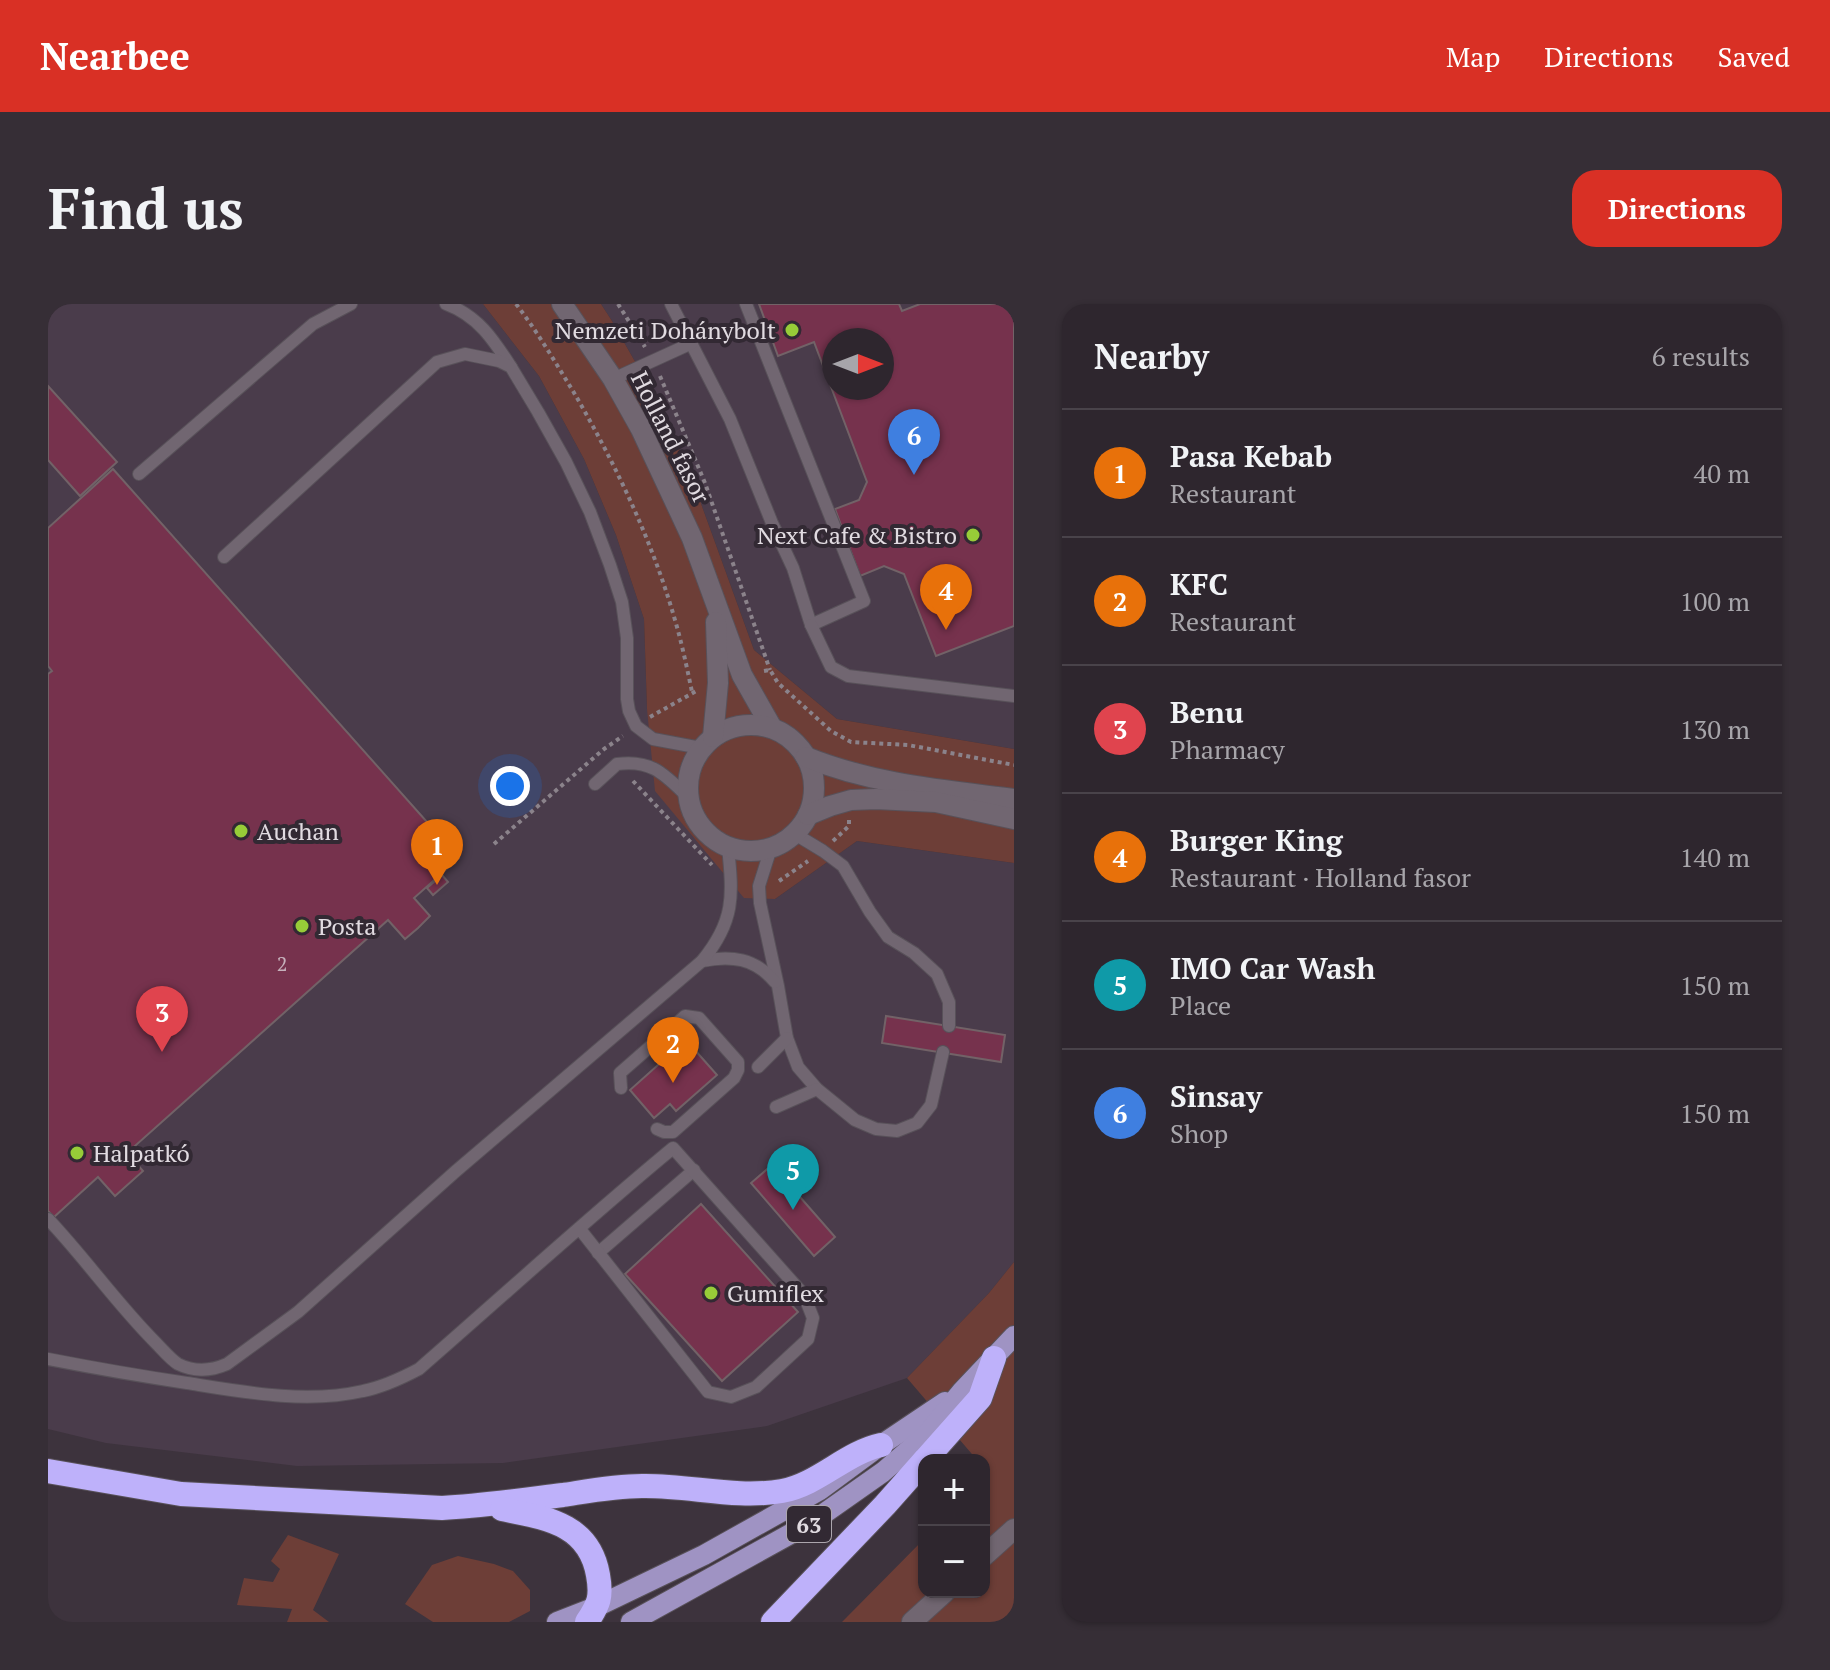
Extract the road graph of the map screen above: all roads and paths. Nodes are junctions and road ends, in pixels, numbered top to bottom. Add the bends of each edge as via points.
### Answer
1 (351, 304) edge
2 (446, 304) edge
3 (516, 304) edge
4 (562, 304) edge
5 (618, 304) edge
6 (671, 304) edge
7 (746, 304) edge
8 (692, 343) junction
9 (653, 360) junction
10 (511, 367) junction
11 (613, 379) junction
12 (139, 474) dead end
13 (224, 557) dead end
14 (716, 602) junction
15 (811, 625) junction
16 (770, 670) junction
17 (742, 675) junction
18 (718, 683) junction
19 (692, 692) junction
20 (1014, 696) edge
21 (636, 726) junction
22 (772, 728) junction
23 (707, 742) junction
24 (806, 757) junction
25 (1014, 765) edge
26 (595, 784) dead end
27 (688, 797) junction
28 (1014, 799) edge
29 (808, 815) junction
30 (1014, 819) edge
31 (795, 834) junction
32 (494, 844) dead end
33 (728, 847) junction
34 (771, 848) junction
35 (702, 961) junction
36 (778, 986) junction
37 (949, 1026) dead end
38 (787, 1038) junction
39 (943, 1052) dead end
40 (758, 1067) dead end
41 (621, 1088) dead end
42 (817, 1089) junction
43 (776, 1107) dead end
44 (657, 1129) dead end
45 (694, 1170) junction
46 (48, 1219) edge
47 (579, 1228) junction
48 (598, 1253) junction
49 (1014, 1336) edge
50 (994, 1358) junction
51 (48, 1359) edge
52 (962, 1391) junction
53 (881, 1445) junction
54 (929, 1454) edge
55 (918, 1467) edge
56 (48, 1471) edge
57 (484, 1506) junction
58 (1014, 1529) edge
59 (990, 1551) edge
60 (938, 1598) edge
61 (592, 1614) edge
62 (557, 1622) edge
63 (631, 1622) edge
64 (773, 1622) edge
65 (912, 1622) edge

1 - 12 lane via 313,324
2 - 10 lane via 474,318
3 - 19 path via 588,417 626,491 675,619
4 - 11 street, Holland fasor
5 - 9 path
6 - 8 lane
7 - 15 lane via 864,601
8 - 9 lane
8 - 15 lane via 793,568
9 - 11 lane
9 - 16 path via 705,483
10 - 13 lane via 465,354 437,362
10 - 21 lane via 566,462 610,565 622,602 627,699
11 - 14 street, Holland fasor via 665,476
14 - 17 street, Holland fasor
14 - 18 street, Holland fasor
15 - 20 lane via 831,667 848,676
16 - 17 path
16 - 25 path via 831,731 851,742 908,745
17 - 22 street, Holland fasor
18 - 19 path
18 - 23 street, Holland fasor
19 - 21 path
21 - 23 lane via 653,739
21 - 32 path
22 - 23 street via 742,725
22 - 24 street via 792,739
23 - 27 street via 692,763
24 - 28 street via 881,780
24 - 29 street via 814,791
26 - 27 lane via 617,764 641,764 662,772
27 - 33 street via 701,827
29 - 30 street via 851,800 876,799 936,802
29 - 31 street
31 - 34 street
31 - 37 lane via 843,866 888,937 937,974 949,1002
33 - 34 street
33 - 35 lane via 729,911
34 - 36 lane via 759,886
35 - 36 lane via 734,958 753,963
35 - 46 lane via 298,1312 227,1364 200,1370 176,1363
36 - 38 lane
38 - 40 lane
38 - 42 lane via 798,1067
39 - 42 lane via 931,1105 917,1123 897,1131 855,1120
41 - 44 lane via 620,1073 685,1016 699,1018 738,1062 734,1078 673,1132
42 - 43 lane
45 - 47 lane via 673,1148
45 - 48 lane
45 - 48 lane via 804,1295 813,1318 808,1339 756,1387 731,1397 708,1392
47 - 48 lane
47 - 51 lane via 419,1369 363,1391 263,1394
49 - 50 main road, 63
50 - 52 main road, 63
50 - 54 highway via 980,1398
52 - 53 main road, 63
52 - 63 main road, 63 via 926,1435 812,1522
53 - 57 highway via 784,1490 744,1494 623,1486
53 - 61 main road, 63 via 820,1490
55 - 64 highway
56 - 57 highway via 181,1494 373,1506
57 - 61 highway via 544,1518 584,1542 599,1582
58 - 59 street
60 - 65 street
61 - 62 main road, 63

